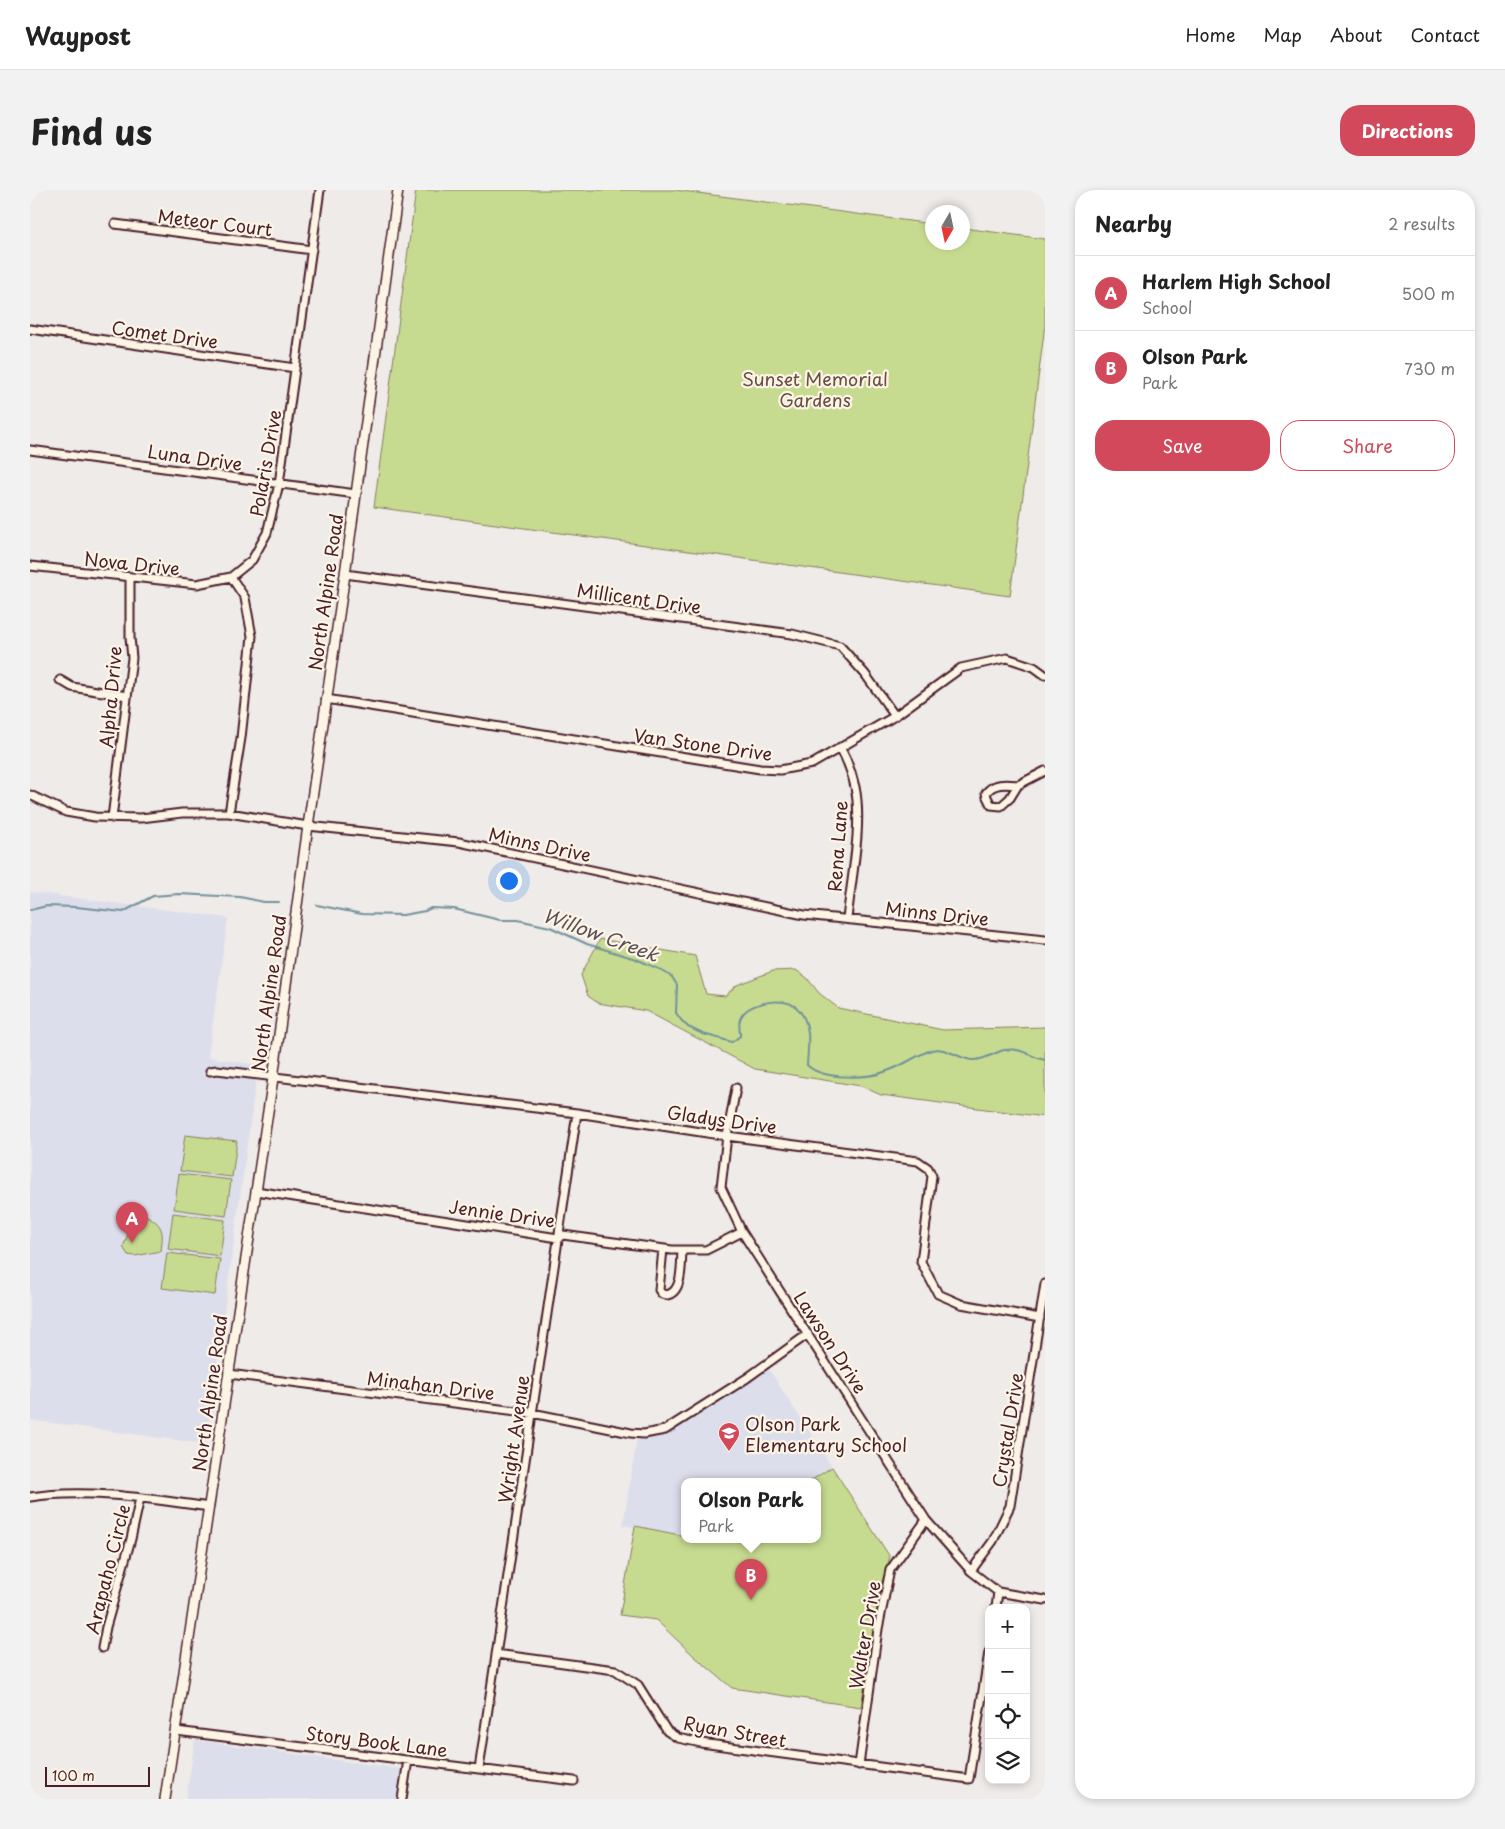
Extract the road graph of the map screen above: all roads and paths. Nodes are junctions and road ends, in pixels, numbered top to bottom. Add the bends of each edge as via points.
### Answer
1 (320, 190) edge
2 (398, 190) edge
3 (114, 224) dead end
4 (312, 250) junction
5 (30, 329) edge
6 (295, 368) junction
7 (30, 450) edge
8 (279, 484) junction
9 (356, 494) junction
10 (30, 566) edge
11 (345, 574) junction
12 (130, 578) junction
13 (231, 578) junction
14 (1045, 675) edge
15 (60, 680) dead end
16 (127, 696) junction
17 (326, 699) junction
18 (895, 716) junction
19 (840, 747) junction
20 (1045, 771) edge
21 (1018, 785) junction
22 (30, 795) edge
23 (229, 814) junction
24 (112, 818) junction
25 (308, 826) junction
26 (847, 919) junction
27 (1045, 940) edge
28 (210, 1071) dead end
29 (273, 1078) junction
30 (736, 1088) dead end
31 (577, 1113) junction
32 (727, 1136) junction
33 (256, 1191) junction
34 (742, 1232) junction
35 (558, 1238) junction
36 (663, 1249) junction
37 (682, 1250) junction
38 (1045, 1284) edge
39 (1040, 1318) junction
40 (808, 1334) junction
41 (229, 1374) junction
42 (532, 1413) junction
43 (30, 1498) edge
44 (140, 1498) junction
45 (209, 1507) junction
46 (926, 1520) junction
47 (971, 1571) junction
48 (998, 1592) junction
49 (1045, 1600) edge
50 (996, 1604) edge
51 (102, 1648) dead end
52 (496, 1654) junction
53 (985, 1679) edge
54 (176, 1731) junction
55 (408, 1760) junction
56 (859, 1766) junction
57 (479, 1769) junction
58 (574, 1781) dead end
59 (165, 1799) edge
60 (402, 1799) edge

1 - 4 street, Polaris Drive
2 - 9 main road, North Alpine Road
3 - 4 street, Meteor Court
4 - 6 street, Polaris Drive
5 - 6 street, Comet Drive
6 - 8 street, Polaris Drive
7 - 8 street, Luna Drive
8 - 9 street, Luna Drive
8 - 13 street, Polaris Drive via 267,533 252,560
9 - 11 main road, North Alpine Road
10 - 12 street, Nova Drive
11 - 17 main road, North Alpine Road
11 - 18 street, Millicent Drive via 792,634 840,646
12 - 13 street, Nova Drive via 197,584
12 - 16 street, Alpha Drive via 132,658
13 - 23 street via 245,598 252,636 242,738
14 - 18 street, Van Stone Drive via 1034,667 1007,658 961,668
15 - 16 street via 72,687
16 - 24 street, Alpha Drive
17 - 19 street, Van Stone Drive via 760,769 780,770 812,764
17 - 25 main road, North Alpine Road
18 - 19 street, Van Stone Drive
19 - 26 street, Rena Lane via 851,769 857,806
20 - 21 street
21 - 21 street via 1001,806 988,802 986,793 990,788
22 - 24 street, Minns Drive via 66,812
23 - 24 street, Minns Drive via 182,813
23 - 25 street, Minns Drive
25 - 26 street, Minns Drive via 459,842 804,915
25 - 29 main road, North Alpine Road
26 - 27 street, Minns Drive
28 - 29 street, Gladys Drive
29 - 31 street, Gladys Drive
29 - 33 main road, North Alpine Road
30 - 32 street, Lawson Drive
31 - 32 street, Gladys Drive
31 - 35 street, Wright Avenue
32 - 34 street, Lawson Drive via 720,1187
32 - 39 street, Gladys Drive via 918,1161 928,1168 932,1176 921,1262 938,1294 961,1304
33 - 35 street, Jennie Drive
33 - 41 main road, North Alpine Road
34 - 37 street, Jennie Drive via 706,1250
34 - 40 street, Lawson Drive
35 - 36 street, Jennie Drive via 563,1236
35 - 42 street, Wright Avenue
36 - 37 street, Jennie Drive
36 - 37 street via 659,1290 667,1295 677,1287
38 - 39 street, Crystal Drive
39 - 47 street, Crystal Drive via 1010,1506 993,1541
40 - 42 street, Minahan Drive via 666,1430 631,1433
40 - 46 street, Lawson Drive
41 - 42 street, Minahan Drive
41 - 45 main road, North Alpine Road
42 - 52 street, Wright Avenue
43 - 44 street via 55,1493
44 - 45 street
44 - 51 street, Arapaho Circle
45 - 54 main road, North Alpine Road
46 - 47 street, Lawson Drive
46 - 56 street, Walter Drive via 890,1570 878,1629
47 - 48 street, Lawson Drive
48 - 49 street, Lawson Drive
48 - 50 street
52 - 56 street, Ryan Street via 615,1670 638,1685 667,1731 678,1738
52 - 57 street, Wright Avenue
53 - 56 street, Ryan Street via 970,1779
54 - 55 street, Story Book Lane
54 - 59 main road, North Alpine Road
55 - 57 street, Story Book Lane
55 - 60 street
57 - 58 street, Story Book Lane

